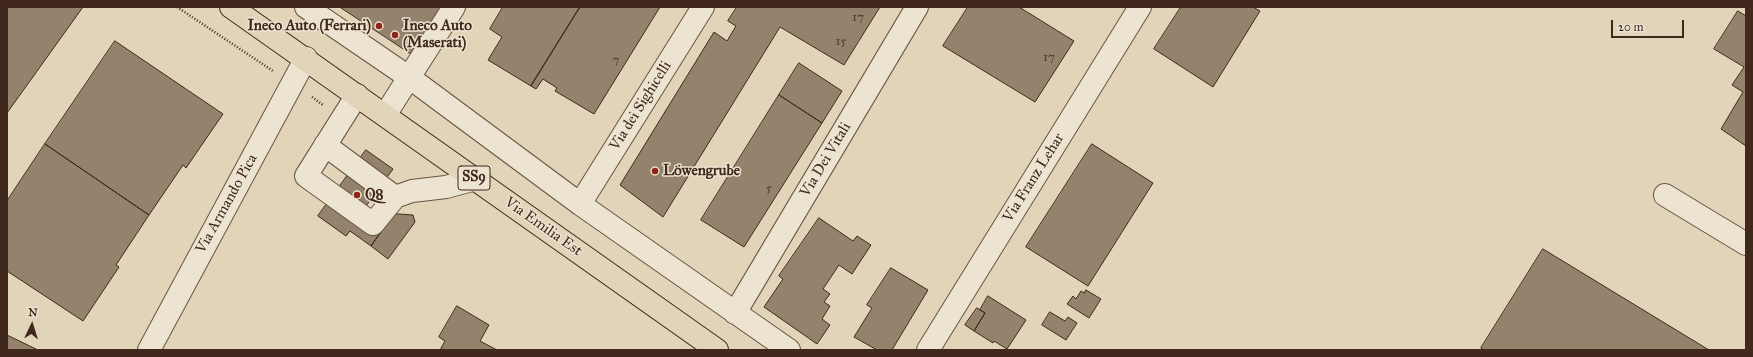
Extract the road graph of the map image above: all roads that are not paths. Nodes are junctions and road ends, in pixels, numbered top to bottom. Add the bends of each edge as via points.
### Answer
1 (232, 7) edge
2 (306, 7) edge
3 (454, 7) edge
4 (703, 7) edge
5 (917, 7) edge
6 (1140, 7) edge
7 (306, 58) junction
8 (410, 78) junction
9 (357, 94) junction
10 (385, 115) junction
11 (325, 145) junction
12 (476, 179) junction
13 (1665, 195) dead end
14 (395, 197) junction
15 (580, 204) junction
16 (1746, 244) edge
17 (735, 312) junction
18 (148, 350) edge
19 (717, 350) edge
20 (789, 350) edge
21 (928, 350) edge

1 - 7 main road, Via Emilia Est / SS9
2 - 8 street
3 - 8 street
4 - 15 street, Via dei Sighicelli
5 - 17 street, Via Dei Vitali
6 - 21 street, Via Franz Lehar
7 - 9 main road, Via Emilia Est / SS9
7 - 18 street, Via Armando Pica
8 - 10 street
8 - 15 street
9 - 10 main road, Via Emilia Est / SS9
9 - 11 street
10 - 12 main road, Via Emilia Est / SS9
11 - 14 street
11 - 14 street via 306,176 373,224
12 - 14 street via 446,187 412,191
12 - 19 main road, Via Emilia Est / SS9
13 - 16 street
15 - 17 street
17 - 20 street

